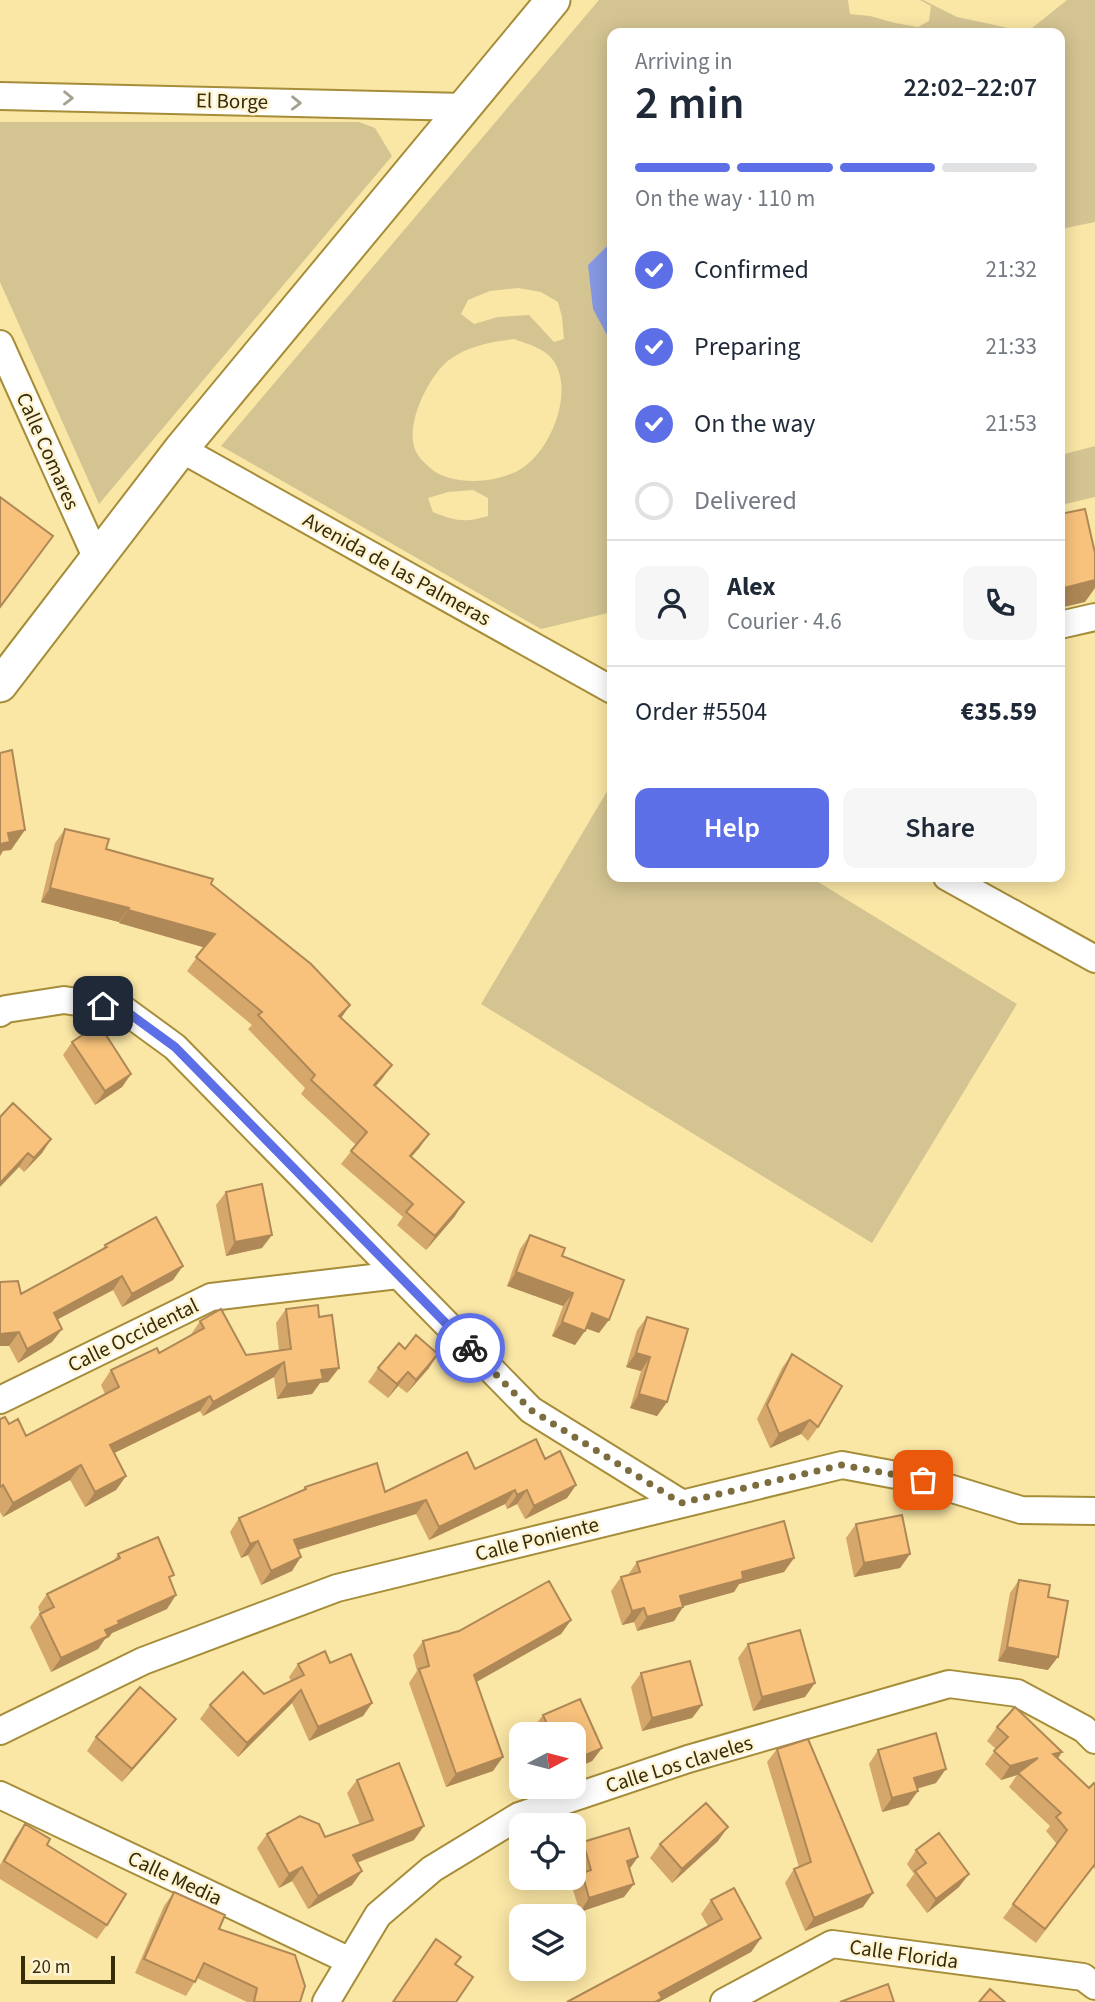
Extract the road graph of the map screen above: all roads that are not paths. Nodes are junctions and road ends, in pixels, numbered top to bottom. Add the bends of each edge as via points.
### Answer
1 (553, 0) edge
2 (0, 96) edge
3 (465, 107) junction
4 (0, 344) edge
5 (181, 449) junction
6 (97, 559) junction
7 (1095, 617) edge
8 (1065, 624) edge
9 (0, 685) edge
10 (607, 687) edge
11 (956, 882) edge
12 (1095, 960) edge
13 (0, 1013) edge
14 (398, 1275) junction
15 (0, 1400) edge
16 (681, 1503) junction
17 (1095, 1511) edge
18 (0, 1731) edge
19 (1095, 1740) edge
20 (0, 1795) edge
21 (350, 1961) junction
22 (1095, 1986) edge
23 (326, 2002) edge
24 (724, 2002) edge

1 - 3 street
2 -> 3 street, El Borge
3 - 5 street
4 - 6 street, Calle Comares
5 - 6 street
5 - 10 street, Avenida de las Palmeras
6 - 9 street
7 - 8 street
11 - 12 street
13 - 14 street via 64,1000 123,1009 175,1047
14 - 15 street, Calle Occidental via 211,1297
14 - 16 street via 531,1410
16 - 17 street, Calle Poniente via 842,1465 923,1480 1021,1510
16 - 18 street, Calle Poniente via 337,1588 143,1661
19 - 21 street, Calle Los claveles via 1084,1729 1017,1692 949,1684 688,1759 519,1816 432,1869 378,1915
20 - 21 street, Calle Media
21 - 23 street, Calle Los claveles
22 - 24 street, Calle Florida via 1083,1978 832,1944

